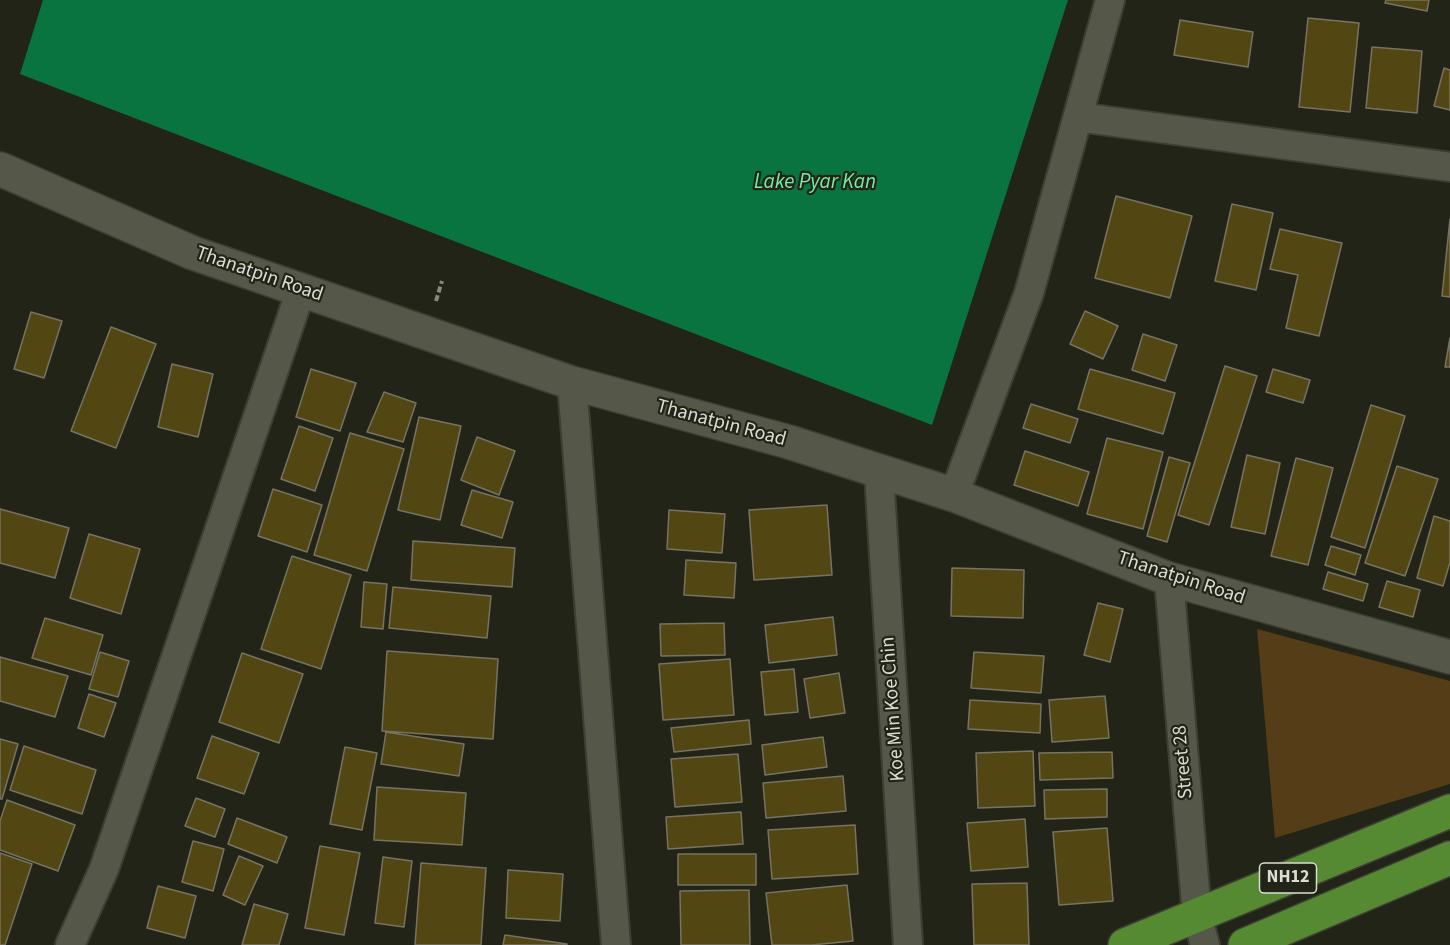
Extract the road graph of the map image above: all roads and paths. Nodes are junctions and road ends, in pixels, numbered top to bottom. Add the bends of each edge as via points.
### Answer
1 (1110, 0) edge
2 (1078, 117) junction
3 (1450, 166) edge
4 (0, 169) edge
5 (301, 290) junction
6 (572, 384) junction
7 (879, 473) junction
8 (954, 495) junction
9 (1169, 579) junction
10 (1450, 657) edge
11 (1450, 812) edge
12 (1450, 858) edge
13 (1201, 930) edge
14 (70, 945) edge
15 (616, 945) edge
16 (909, 945) edge
17 (1125, 945) edge
18 (1245, 945) edge

1 - 2 street
2 - 3 street
2 - 8 street via 1029,293
4 - 5 main road, Thanatpin Road via 193,253
5 - 6 main road, Thanatpin Road
5 - 14 street via 104,869
6 - 7 main road, Thanatpin Road via 789,442
6 - 15 street
7 - 8 main road, Thanatpin Road
7 - 16 street, Koe Min Koe Chin
8 - 9 main road, Thanatpin Road
9 - 10 main road, Thanatpin Road
9 - 13 street, Street 28
11 - 13 highway, NH12
12 - 18 highway, NH12
13 - 17 highway, NH12

